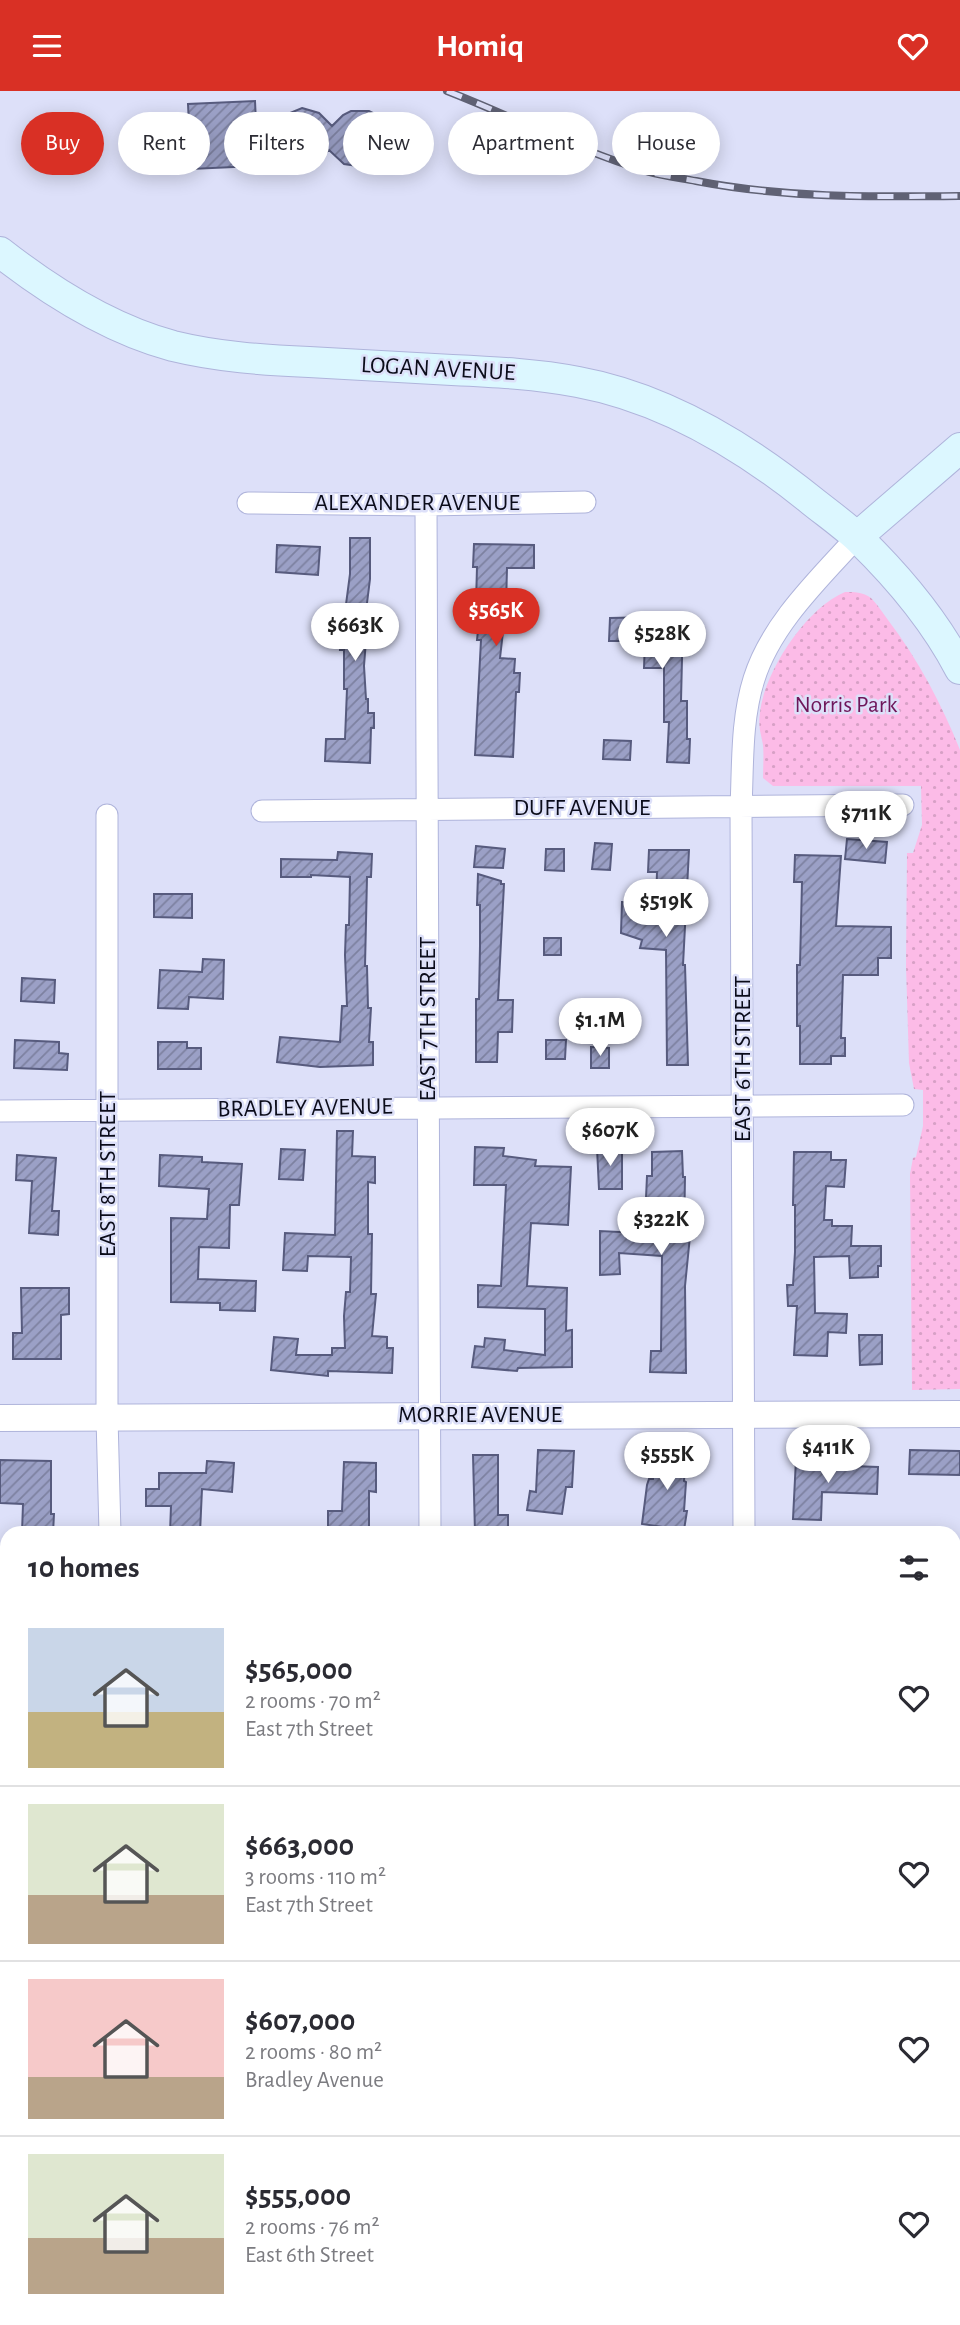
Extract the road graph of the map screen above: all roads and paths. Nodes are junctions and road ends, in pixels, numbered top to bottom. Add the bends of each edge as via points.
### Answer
1 (0, 252) edge
2 (960, 448) edge
3 (585, 502) dead end
4 (248, 503) dead end
5 (426, 505) junction
6 (857, 537) junction
7 (960, 669) edge
8 (903, 805) dead end
9 (741, 807) junction
10 (427, 809) junction
11 (262, 811) dead end
12 (107, 815) dead end
13 (903, 1105) dead end
14 (428, 1107) junction
15 (744, 1107) junction
16 (108, 1110) junction
17 (0, 1111) edge
18 (742, 1414) junction
19 (960, 1414) edge
20 (429, 1416) junction
21 (0, 1417) edge
22 (107, 1417) junction
23 (110, 1526) edge
24 (430, 1526) edge
25 (744, 1526) edge

1 - 6 main road, LOGAN AVENUE via 87,310 173,346 259,360 521,374 580,382 631,396 683,417 737,447
2 - 6 main road
3 - 5 street, ALEXANDER AVENUE
4 - 5 street, ALEXANDER AVENUE
5 - 10 street, EAST 7TH STREET
6 - 7 main road, LOGAN AVENUE via 896,578
6 - 9 street, EAST 6TH STREET via 793,608 754,679 746,719
8 - 9 street, DUFF AVENUE
9 - 10 street, DUFF AVENUE
9 - 15 street, EAST 6TH STREET
10 - 11 street, DUFF AVENUE
10 - 14 street, EAST 7TH STREET
12 - 16 street, EAST 8TH STREET
13 - 15 street, BRADLEY AVENUE
14 - 15 street, BRADLEY AVENUE
14 - 16 street, BRADLEY AVENUE
14 - 20 street, EAST 7TH STREET
15 - 18 street, EAST 6TH STREET
16 - 17 street, BRADLEY AVENUE
16 - 22 street, EAST 8TH STREET
18 - 19 street, MORRIE AVENUE
18 - 20 street, MORRIE AVENUE
18 - 25 street, EAST 6TH STREET
20 - 22 street, MORRIE AVENUE
20 - 24 street, EAST 7TH STREET
21 - 22 street, MORRIE AVENUE
22 - 23 street, EAST 8TH STREET

